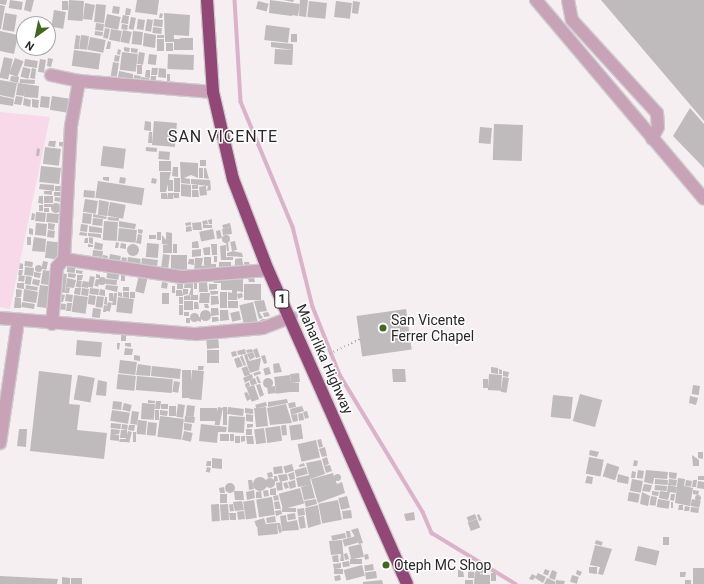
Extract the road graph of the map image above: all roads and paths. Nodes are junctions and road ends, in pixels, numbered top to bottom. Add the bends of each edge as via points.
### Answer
1 (207, 0) edge
2 (536, 0) edge
3 (568, 0) edge
4 (51, 74) dead end
5 (79, 81) junction
6 (213, 92) junction
7 (652, 139) junction
8 (704, 199) edge
9 (64, 259) junction
10 (268, 270) junction
11 (291, 317) junction
12 (0, 318) edge
13 (18, 321) junction
14 (52, 324) junction
15 (360, 339) dead end
16 (323, 357) dead end
17 (0, 443) edge
18 (407, 584) edge

1 - 6 highway, Maharlika Highway / 1
2 - 7 street
3 - 7 street via 572,20 657,113 659,120
4 - 5 street
5 - 6 street
5 - 9 street via 71,126
6 - 10 highway, Maharlika Highway / 1 via 233,179
7 - 8 street
9 - 10 street via 182,277
9 - 14 street via 58,267
10 - 11 highway, Maharlika Highway / 1
11 - 14 street via 263,328 196,334
11 - 18 highway, Maharlika Highway / 1
12 - 13 street
13 - 14 street
13 - 17 street
15 - 16 path

